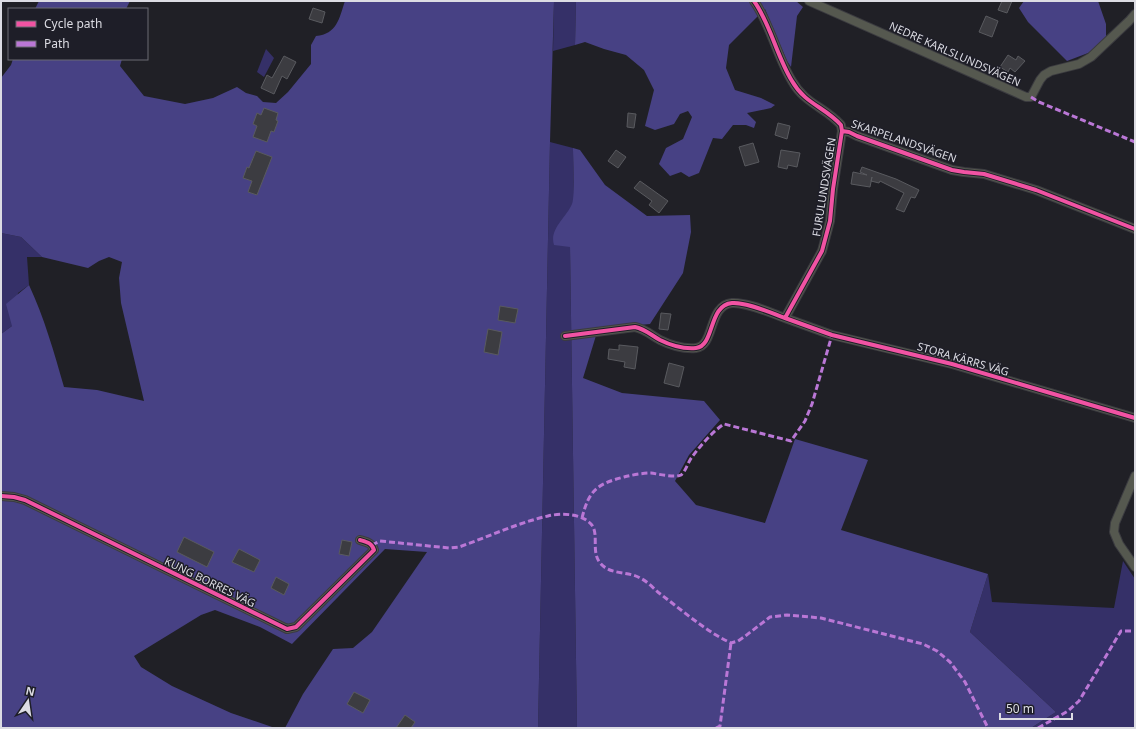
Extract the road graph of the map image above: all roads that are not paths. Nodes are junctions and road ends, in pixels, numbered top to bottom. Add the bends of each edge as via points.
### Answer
1 (754, 1) edge
2 (809, 1) edge
3 (1135, 14) edge
4 (842, 131) junction
5 (1135, 229) edge
6 (785, 318) junction
7 (565, 336) dead end
8 (1135, 418) edge
9 (1135, 476) edge
10 (1, 496) edge
11 (360, 540) dead end
12 (1135, 567) edge

1 - 4 street, SKARPELANDSVÄGEN via 792,82 804,98 836,120
2 - 3 street, NEDRE KARLSLUNDSVÄGEN via 1026,98 1031,97 1047,73 1079,64 1092,57
4 - 5 street, SKARPELANDSVÄGEN via 952,170 984,174 1036,190
4 - 6 street, FURULUNDSVÄGEN via 830,221 822,251
6 - 7 street via 738,303 724,304 706,341 696,348 670,344 635,327
6 - 8 street, STORA KÄRRS VÄG via 832,335 952,364
9 - 12 street via 1115,522 1114,532
10 - 11 street, KUNG BORRES VÄG via 25,500 287,629 296,627 374,550 368,542

